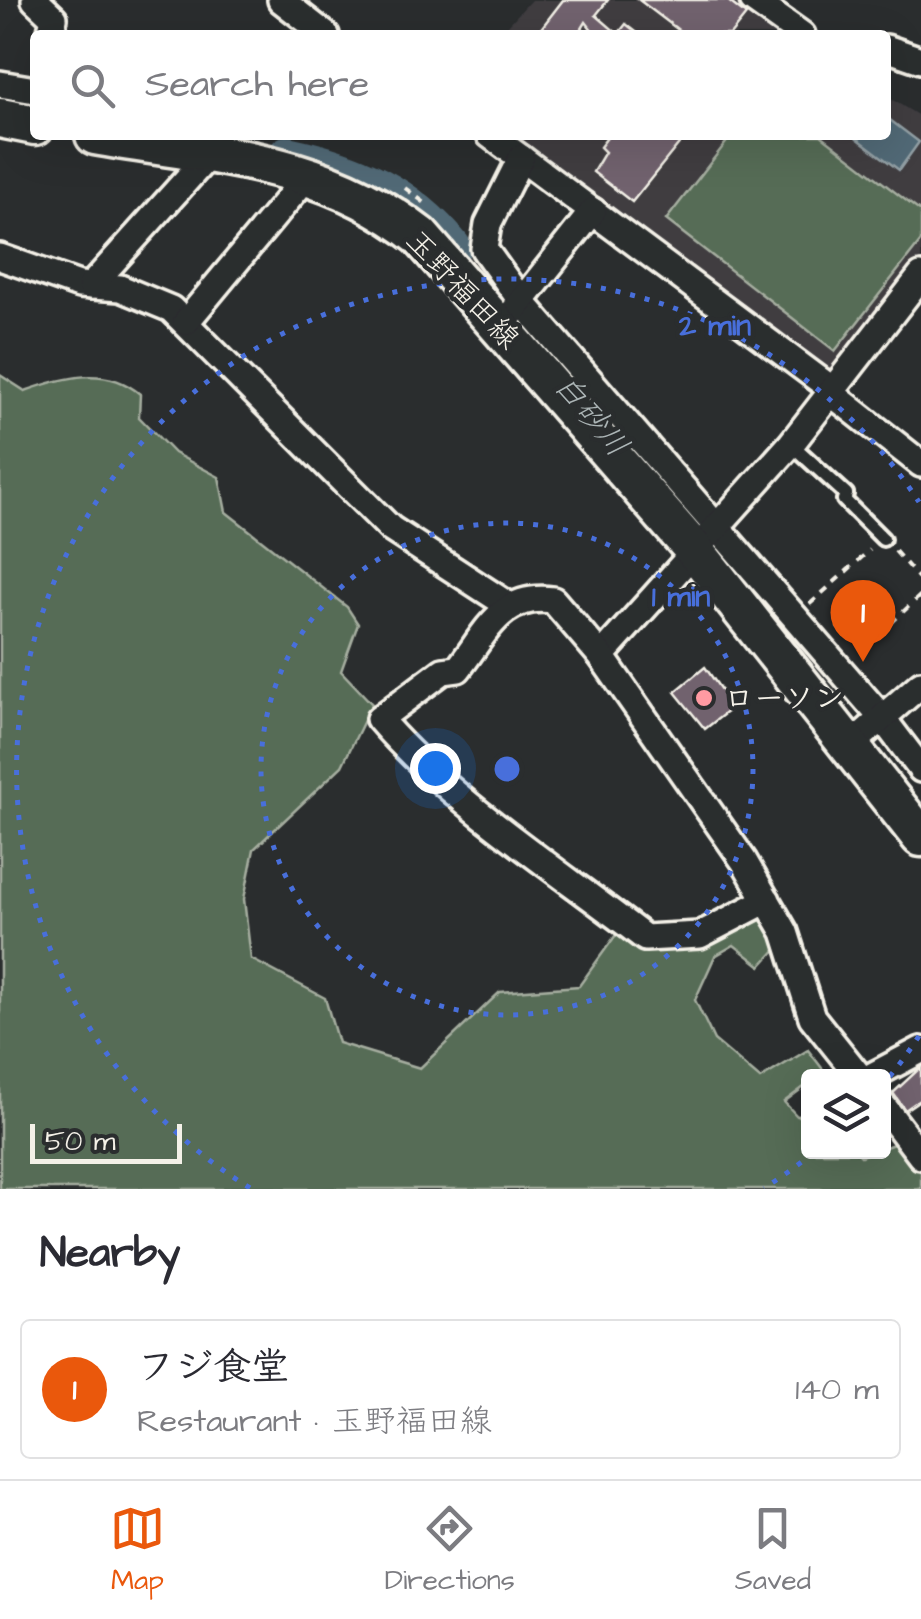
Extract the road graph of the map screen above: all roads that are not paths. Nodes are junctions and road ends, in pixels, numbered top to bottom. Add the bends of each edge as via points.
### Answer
1 (280, 0) edge
2 (754, 0) edge
3 (319, 30) edge
4 (795, 30) edge
5 (891, 50) edge
6 (921, 60) edge
7 (0, 84) edge
8 (30, 89) edge
9 (0, 118) edge
10 (30, 123) edge
11 (124, 140) edge
12 (497, 140) edge
13 (209, 155) junction
14 (521, 158) junction
15 (309, 174) junction
16 (593, 210) junction
17 (0, 257) edge
18 (921, 276) edge
19 (91, 286) junction
20 (511, 314) junction
21 (186, 322) junction
22 (832, 391) junction
23 (791, 444) junction
24 (921, 464) edge
25 (707, 538) junction
26 (883, 539) road end
27 (508, 605) junction
28 (601, 656) junction
29 (921, 684) edge
30 (867, 732) junction
31 (921, 769) edge
32 (921, 836) edge
33 (766, 900) junction
34 (921, 1050) edge
35 (853, 1069) edge
36 (885, 1069) edge
37 (891, 1116) edge
38 (921, 1156) edge

1 - 3 street
2 - 4 street
5 - 6 street
7 - 8 street
9 - 10 main road
11 - 13 main road, 玉野福田線
12 - 14 street
13 - 15 main road, 玉野福田線
13 - 19 street
14 - 16 street
14 - 20 street via 488,224 484,249
15 - 20 main road, 玉野福田線 via 382,206
15 - 21 street
16 - 20 street
16 - 22 street
17 - 19 street
18 - 22 street
19 - 21 street via 120,288
20 - 25 main road, 玉野福田線
21 - 27 street via 391,528
22 - 23 street
22 - 24 street
23 - 25 street
23 - 26 lane
25 - 28 street
25 - 30 main road, 玉野福田線
25 - 30 street via 819,644
27 - 28 street via 530,597 553,600
27 - 33 street via 458,670 443,671 379,718 398,741 645,938 700,935
28 - 33 street
29 - 30 street
30 - 31 street
30 - 32 main road, 玉野福田線
33 - 35 street via 785,932 812,1017
34 - 36 street
37 - 38 street

